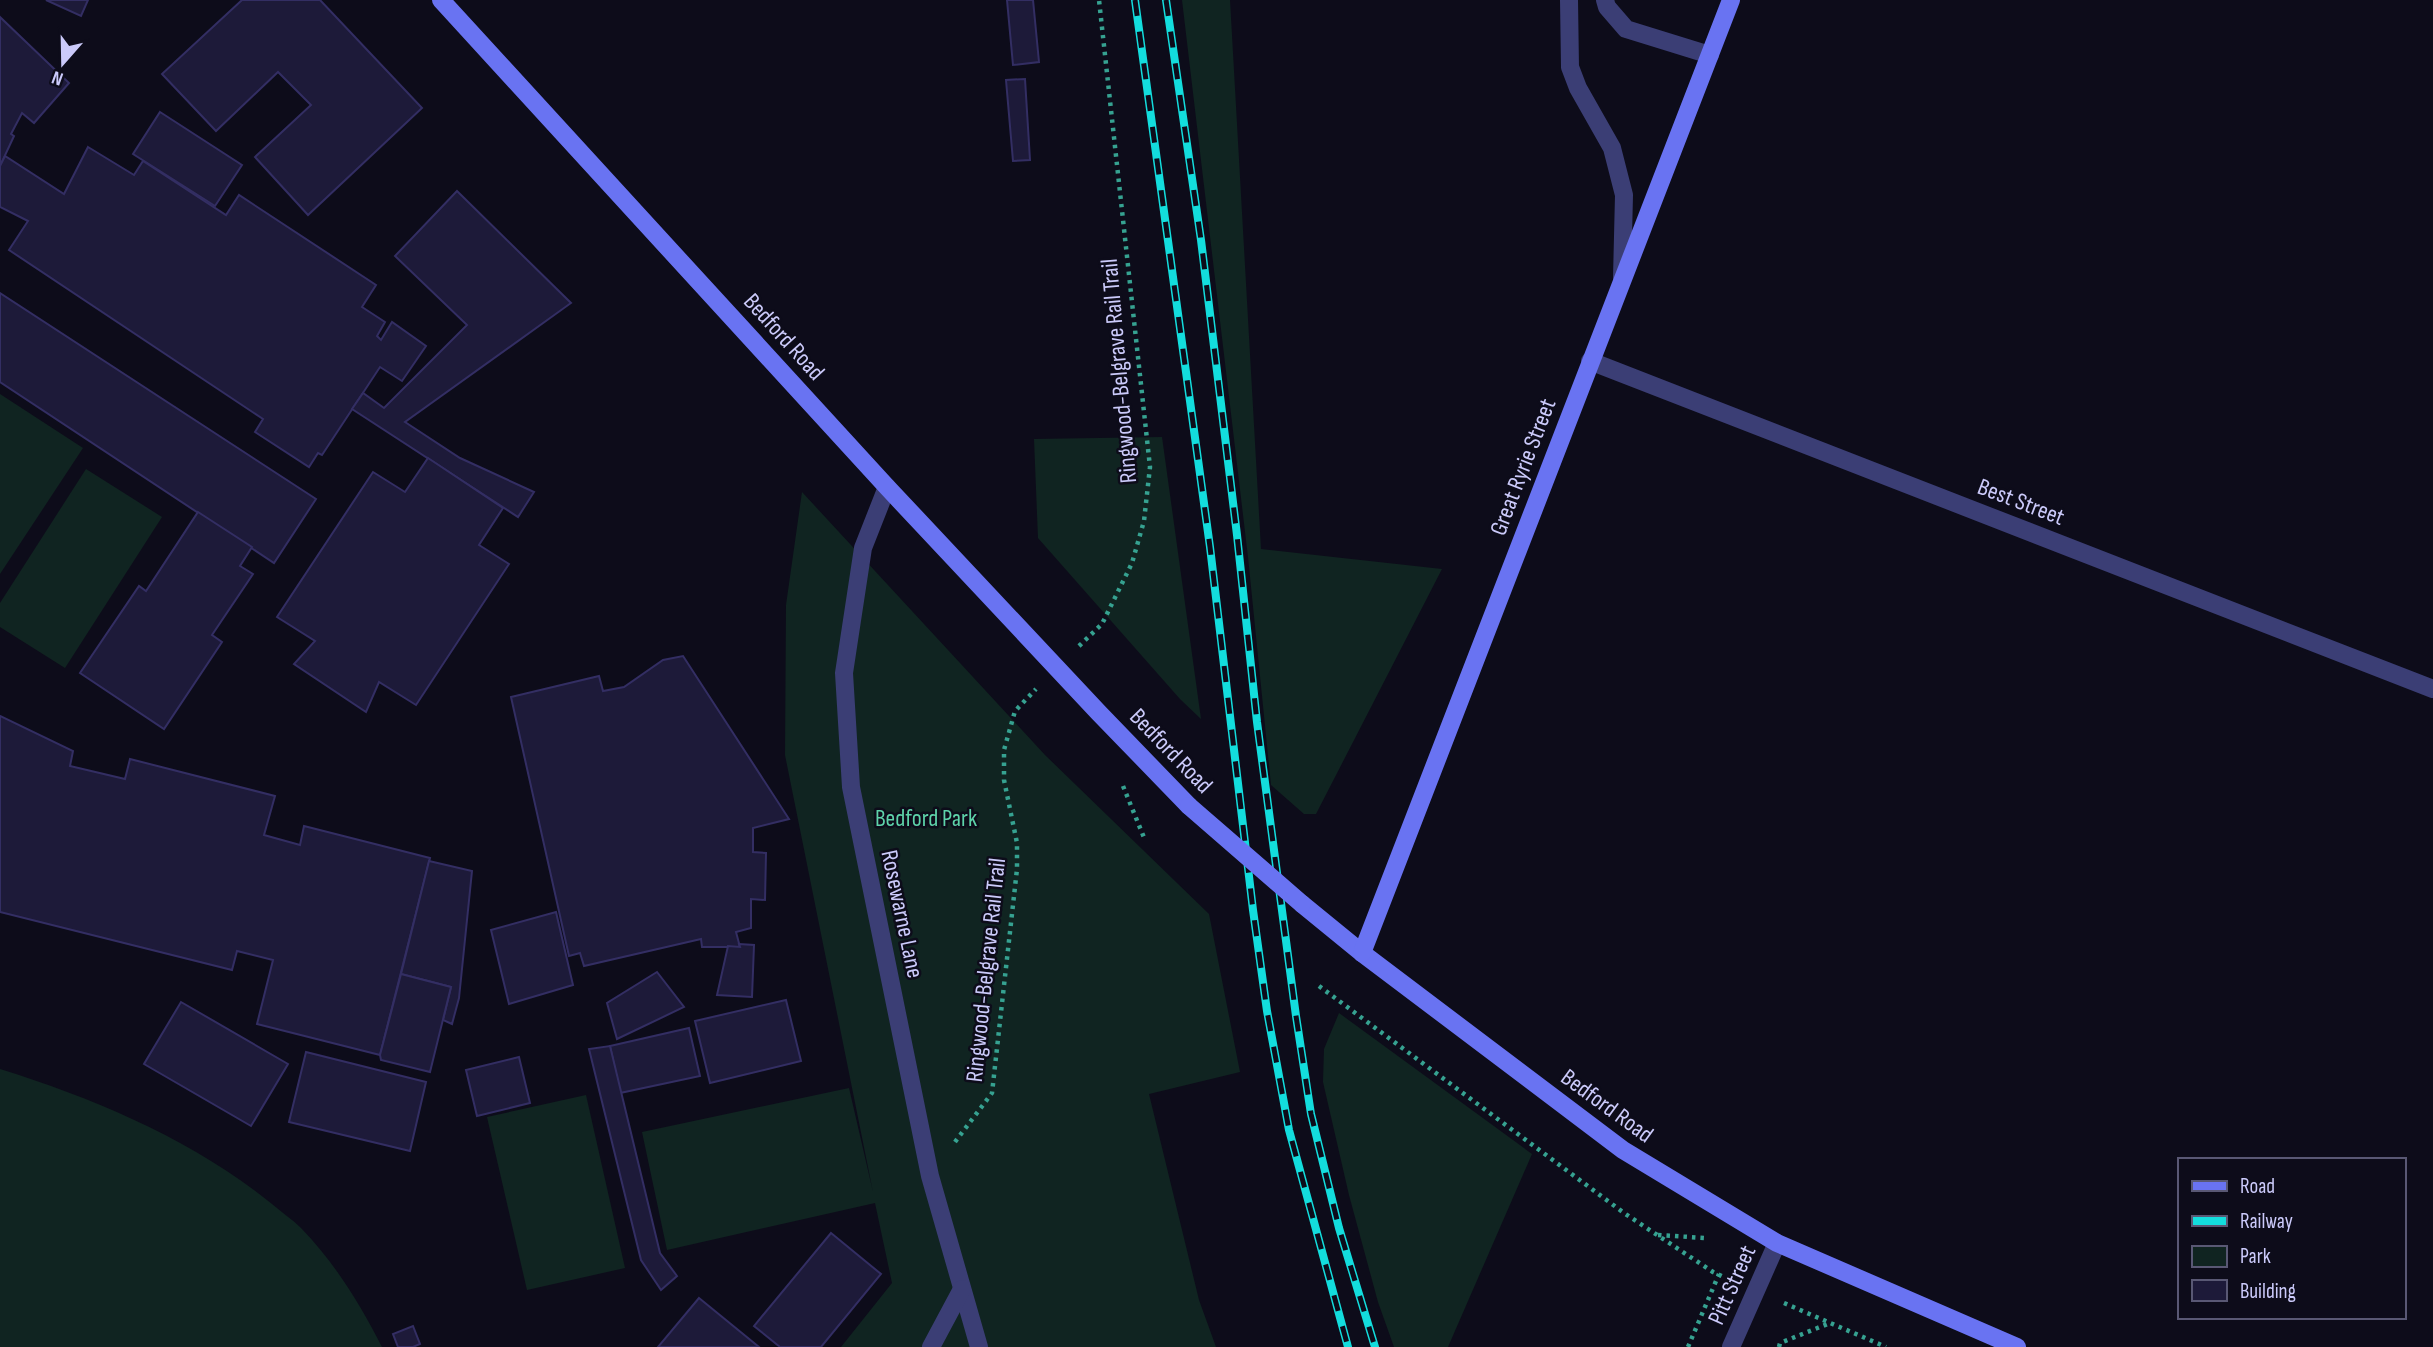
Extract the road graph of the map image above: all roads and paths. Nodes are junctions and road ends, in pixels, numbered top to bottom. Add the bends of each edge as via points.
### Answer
1 (441, 0) edge
2 (1099, 0) edge
3 (1569, 0) edge
4 (1605, 0) edge
5 (1731, 0) edge
6 (1710, 55) junction
7 (1622, 281) junction
8 (1590, 361) junction
9 (887, 487) junction
10 (1057, 667) junction
11 (2433, 689) edge
12 (1362, 953) junction
13 (1319, 986) dead end
14 (930, 1176) junction
15 (1657, 1235) dead end
16 (1777, 1243) junction
17 (1719, 1274) dead end
18 (962, 1289) junction
19 (1830, 1323) dead end
20 (931, 1347) edge
21 (979, 1347) edge
22 (1688, 1347) edge
23 (1731, 1347) edge
24 (1779, 1347) edge
25 (2017, 1347) edge

1 - 9 main road, Bedford Road
2 - 10 path, Ringwood-Belgrave Rail Trail via 1150,467 1144,521 1132,563 1102,624
3 - 7 street via 1570,67 1612,148 1624,195
4 - 6 street via 1626,29
5 - 6 main road, Great Ryrie Street
6 - 7 main road, Great Ryrie Street
7 - 8 main road, Great Ryrie Street
8 - 11 street, Best Street
8 - 12 main road, Great Ryrie Street
9 - 10 main road, Bedford Road
9 - 14 street, Rosewarne Lane via 863,548 844,685 851,787
10 - 12 main road, Bedford Road, bridge via 1189,806
10 - 14 path, Ringwood-Belgrave Rail Trail via 1015,711 1004,750 1017,869 992,1093
12 - 16 main road, Bedford Road via 1623,1150
13 - 15 path
14 - 18 street, Rosewarne Lane
16 - 23 street, Pitt Street
16 - 25 main road, Bedford Road
17 - 22 path
18 - 20 street
18 - 21 street, Rosewarne Lane
19 - 24 path

